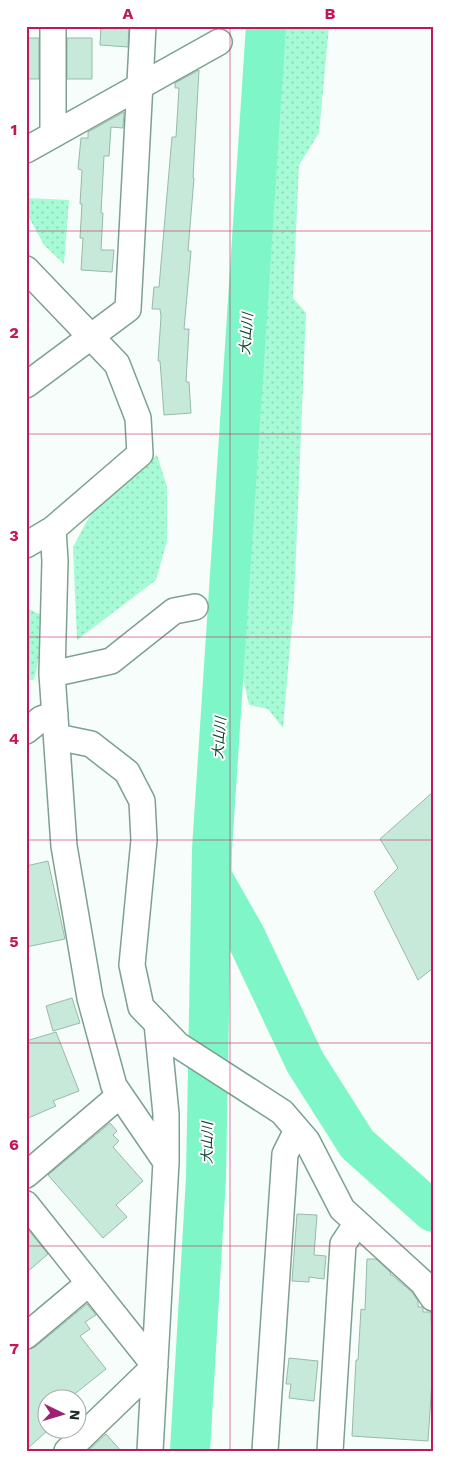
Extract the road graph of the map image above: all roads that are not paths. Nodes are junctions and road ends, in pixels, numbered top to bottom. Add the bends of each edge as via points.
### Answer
1 (53, 26) edge
2 (143, 26) edge
3 (219, 42) dead end
4 (140, 87) junction
5 (54, 135) junction
6 (26, 150) edge
7 (26, 269) edge
8 (91, 337) junction
9 (26, 385) edge
10 (53, 529) junction
11 (26, 545) edge
12 (195, 608) dead end
13 (52, 674) junction
14 (56, 726) junction
15 (26, 731) edge
16 (156, 1023) junction
17 (120, 1095) junction
18 (297, 1130) junction
19 (166, 1162) junction
20 (26, 1175) edge
21 (26, 1204) edge
22 (357, 1223) junction
23 (89, 1283) junction
24 (433, 1298) edge
25 (26, 1336) edge
26 (155, 1366) junction
27 (67, 1451) edge
28 (150, 1451) edge
29 (265, 1451) edge
30 (330, 1451) edge

1 - 5 street
2 - 4 street
3 - 4 street
4 - 5 street
4 - 8 street via 128,309
5 - 6 street
7 - 8 street
8 - 9 street
8 - 10 street via 117,364 138,418 140,454
10 - 11 street
10 - 13 street
12 - 13 street via 174,611 111,661
13 - 14 street
14 - 15 street via 41,720
14 - 16 street via 91,744 127,772 142,801 144,840 132,965 141,1007
14 - 17 street via 64,846 90,998 114,1086
16 - 18 street via 178,1045 282,1112
16 - 19 street via 166,1114
17 - 19 street
17 - 20 street
18 - 22 street via 342,1209
18 - 29 street via 285,1154
19 - 26 street
21 - 23 street
22 - 24 street via 423,1283
22 - 30 street via 343,1244
23 - 25 street
23 - 26 street
26 - 27 street
26 - 28 street

